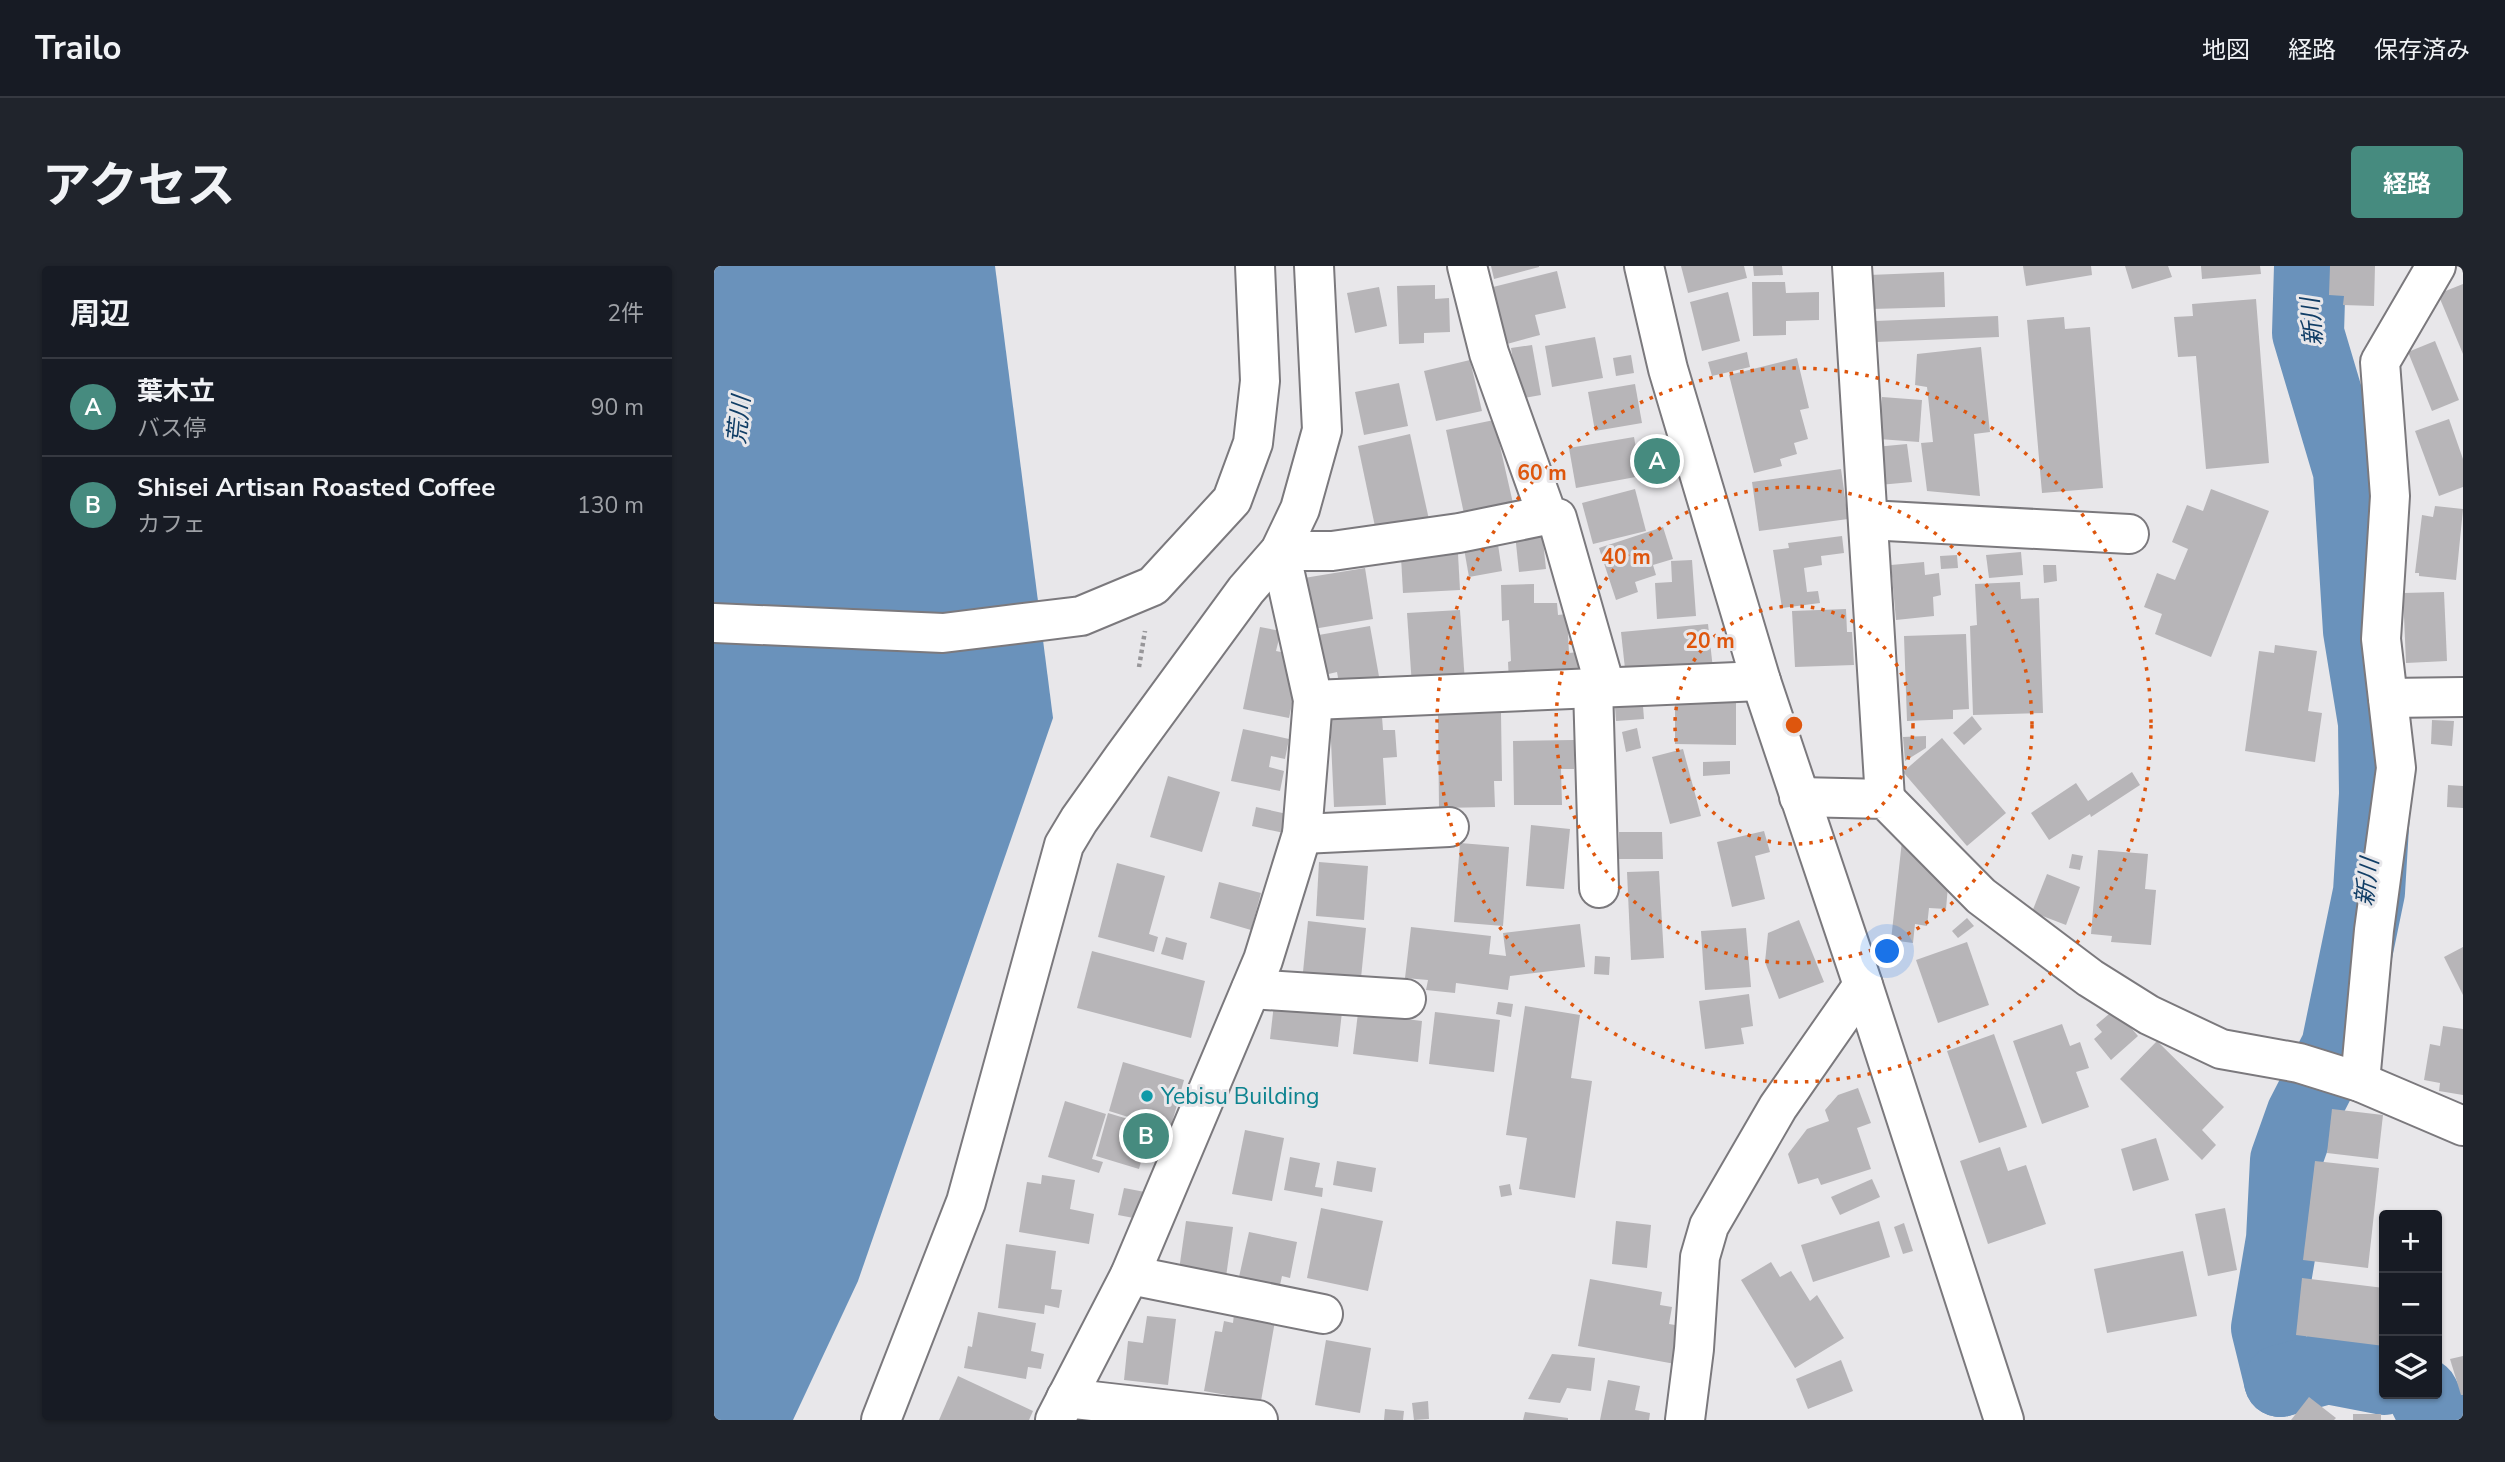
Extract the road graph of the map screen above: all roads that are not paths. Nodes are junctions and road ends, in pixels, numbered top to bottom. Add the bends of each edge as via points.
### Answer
1 (1255, 266) edge
2 (1314, 266) edge
3 (1467, 266) edge
4 (1644, 266) edge
5 (1852, 266) edge
6 (2436, 266) edge
7 (1547, 515) junction
8 (1868, 520) junction
9 (2129, 534) dead end
10 (1280, 551) junction
11 (714, 623) edge
12 (1761, 681) junction
13 (1599, 687) junction
14 (2463, 696) edge
15 (2388, 698) junction
16 (1313, 700) junction
17 (1799, 797) junction
18 (1885, 799) junction
19 (1449, 827) dead end
20 (1302, 834) junction
21 (1600, 888) dead end
22 (1863, 985) junction
23 (1251, 989) junction
24 (1406, 999) dead end
25 (2354, 1080) junction
26 (2463, 1126) edge
27 (1130, 1275) junction
28 (1323, 1314) dead end
29 (1061, 1409) edge
30 (881, 1420) edge
31 (1258, 1420) edge
32 (1685, 1420) edge
33 (2004, 1420) edge

1 - 11 street via 1261,381 1253,443 1232,500 1153,586 1080,616 943,633
2 - 10 street via 1322,430 1300,509
3 - 7 street via 1489,353
4 - 12 street via 1668,369
5 - 8 street
6 - 15 street via 2381,362 2390,496 2381,639
7 - 10 street via 1332,551
7 - 13 street via 1557,518
8 - 9 street
8 - 18 street
10 - 16 street
10 - 30 street via 1246,590 1064,845 966,1202
12 - 13 street
12 - 17 street
13 - 16 street
13 - 21 street
14 - 15 street
15 - 25 street via 2396,768
16 - 20 street
17 - 18 street
17 - 22 street
18 - 25 street via 1981,896 2090,978 2149,1015 2221,1049 2299,1063
19 - 20 street
20 - 23 street
22 - 32 street via 1778,1107 1709,1226 1700,1257
22 - 33 street
23 - 24 street
23 - 27 street
25 - 26 street
27 - 28 street
27 - 29 street
29 - 31 street

